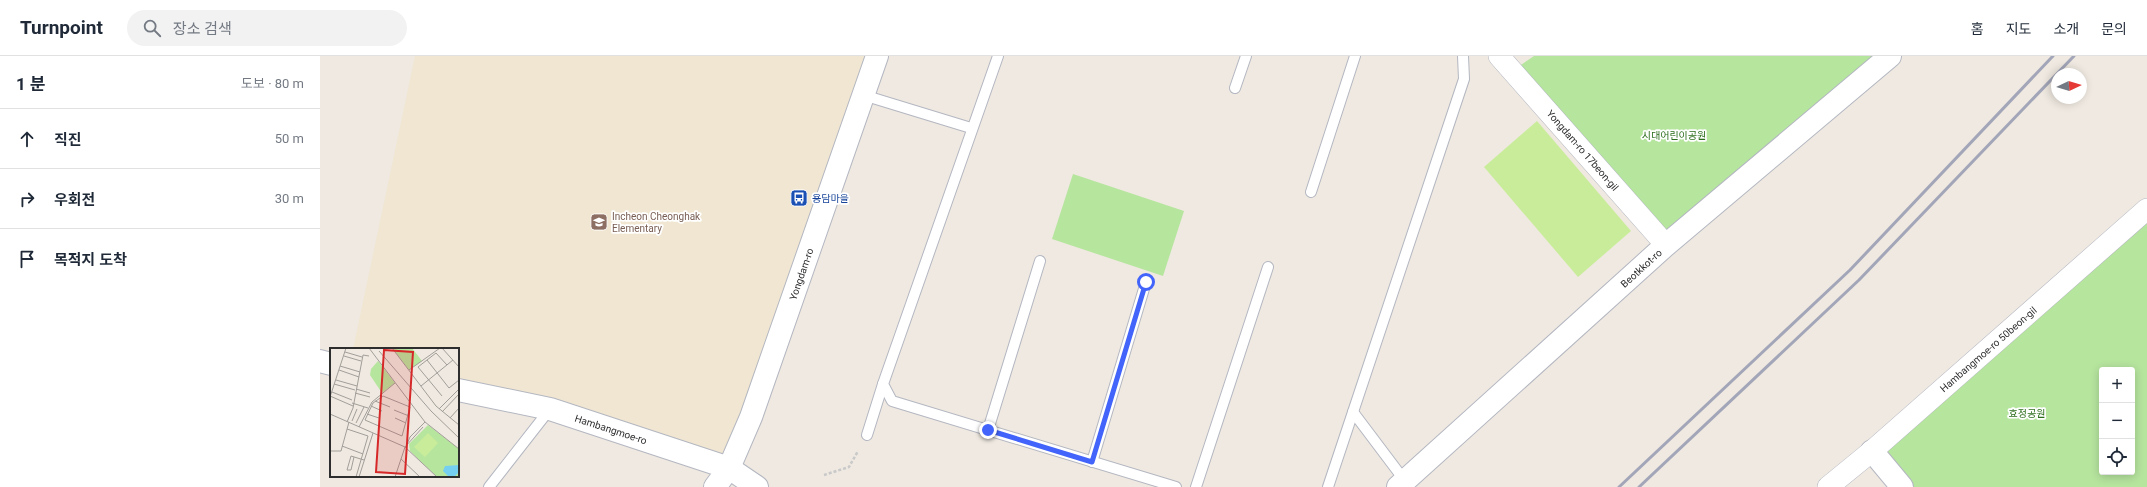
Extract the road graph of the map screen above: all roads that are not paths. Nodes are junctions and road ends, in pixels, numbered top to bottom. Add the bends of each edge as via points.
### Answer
1 (877, 56) edge
2 (998, 56) edge
3 (1246, 56) edge
4 (1355, 56) edge
5 (1463, 56) edge
6 (1499, 56) edge
7 (1890, 56) edge
8 (1235, 88) dead end
9 (863, 95) junction
10 (971, 128) junction
11 (1311, 192) dead end
12 (2147, 209) edge
13 (1666, 245) junction
14 (1040, 261) dead end
15 (1268, 267) dead end
16 (1146, 282) dead end
17 (320, 361) edge
18 (330, 364) edge
19 (883, 384) junction
20 (459, 390) edge
21 (550, 409) junction
22 (1353, 412) junction
23 (988, 430) junction
24 (866, 435) road end
25 (1872, 451) junction
26 (1092, 462) junction
27 (729, 468) junction
28 (1148, 483) edge
29 (1402, 484) edge
30 (489, 487) edge
31 (715, 487) edge
32 (757, 487) edge
33 (1176, 487) edge
34 (1196, 487) edge
35 (1328, 487) edge
36 (1828, 487) edge
37 (1902, 487) edge

1 - 9 street, Yongdam-ro
2 - 10 lane
3 - 8 lane
4 - 11 lane
5 - 22 lane via 1464,79
6 - 13 street, Yongdam-ro 17beon-gil
7 - 13 street, Beotkkot-ro
9 - 10 lane
9 - 27 street, Yongdam-ro via 751,417
10 - 19 lane
12 - 25 street, Hambangmoe-ro 50beon-gil
13 - 29 street, Beotkkot-ro
14 - 23 lane
15 - 34 lane
16 - 26 lane
17 - 18 street
19 - 23 lane via 892,401
19 - 24 lane
20 - 21 street, Hambangmoe-ro
21 - 27 street, Hambangmoe-ro
21 - 30 lane
22 - 29 lane
22 - 35 lane
23 - 26 lane
25 - 36 street, Hambangmoe-ro 50beon-gil
25 - 37 street
26 - 28 lane
27 - 31 street, Yongdam-ro
27 - 32 street, Hambangmoe-ro
28 - 33 lane

